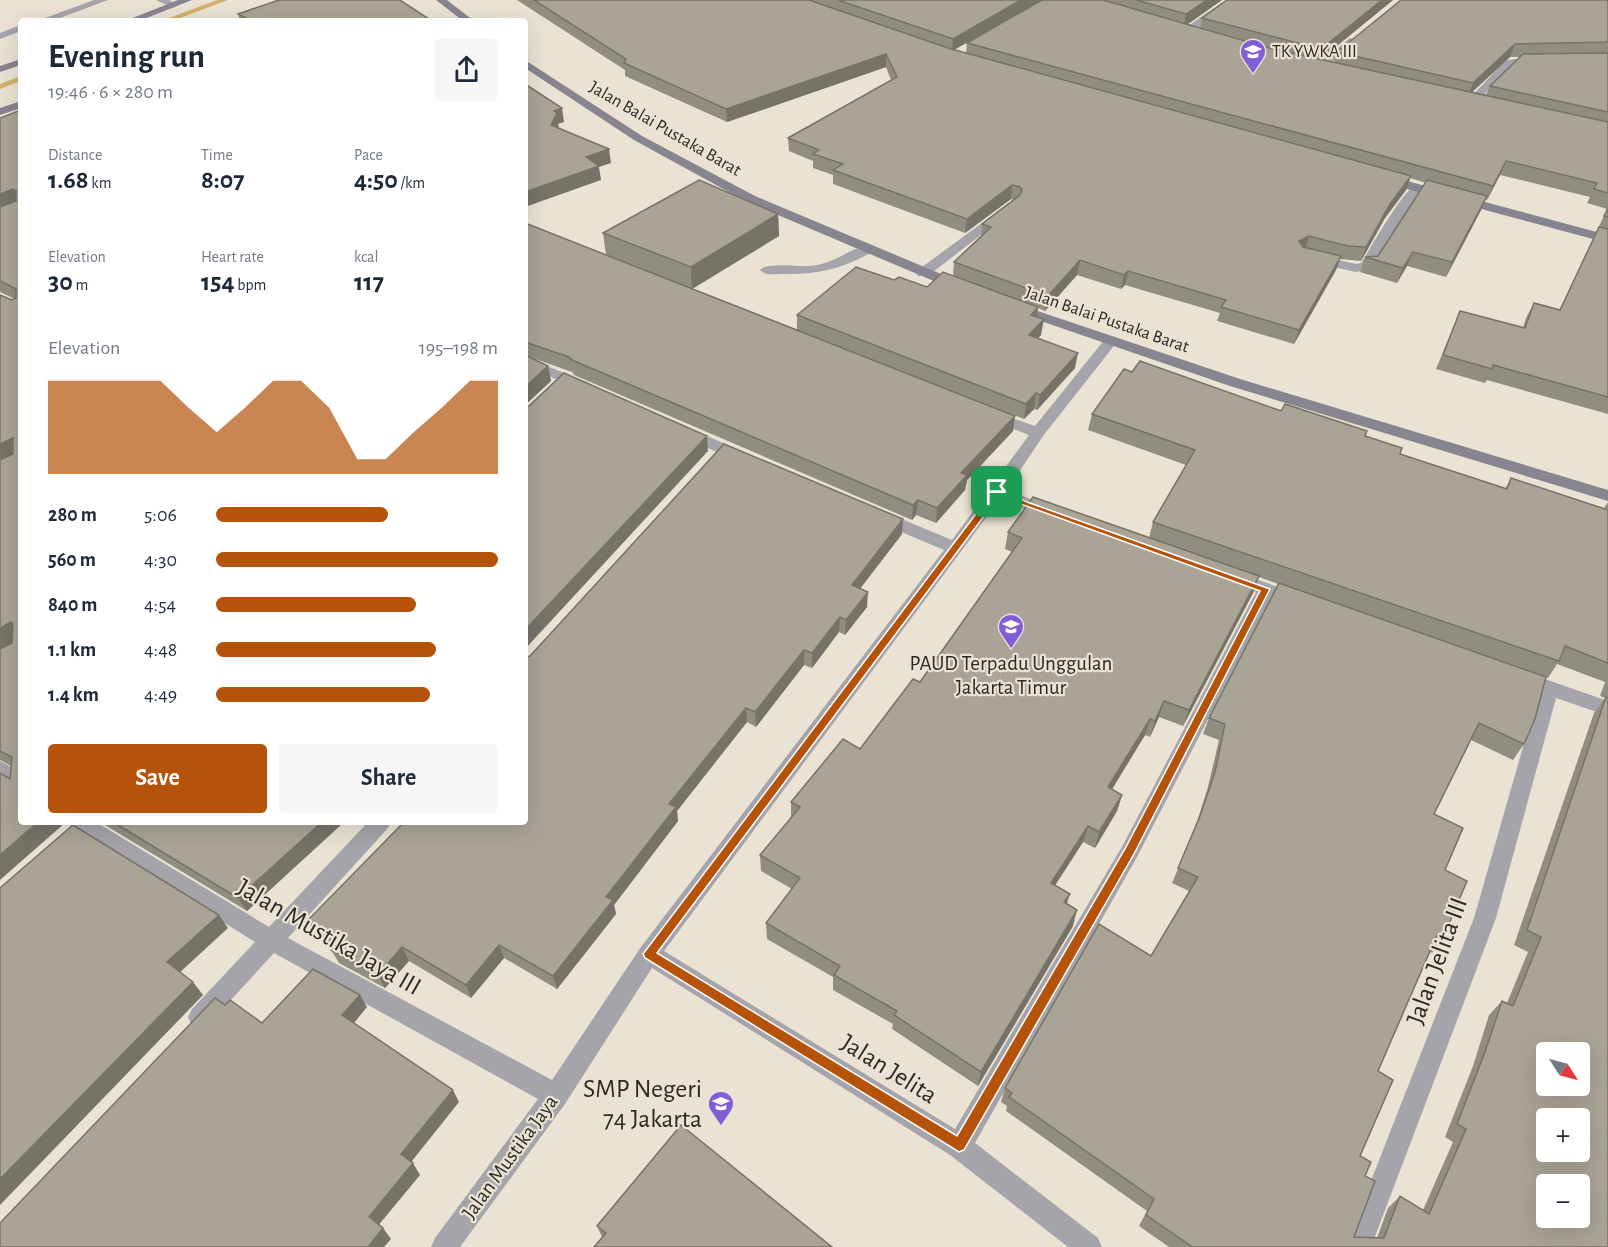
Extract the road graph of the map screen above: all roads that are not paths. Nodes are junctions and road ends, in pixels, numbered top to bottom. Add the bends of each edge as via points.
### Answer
1 (103, 0) edge
2 (161, 0) edge
3 (187, 0) edge
4 (441, 0) edge
5 (1232, 0) edge
6 (173, 5) junction
7 (51, 18) edge
8 (138, 18) edge
9 (465, 18) edge
10 (18, 29) edge
11 (1174, 29) edge
12 (1366, 30) edge
13 (0, 36) edge
14 (1552, 60) edge
15 (18, 63) edge
16 (528, 65) edge
17 (0, 69) edge
18 (1340, 71) edge
19 (1472, 101) edge
20 (18, 105) edge
21 (0, 112) edge
22 (1372, 176) edge
23 (1417, 188) junction
24 (1012, 205) edge
25 (1608, 239) edge
26 (867, 249) junction
27 (1304, 256) edge
28 (767, 270) dead end
29 (923, 273) junction
30 (978, 294) edge
31 (1000, 302) edge
32 (1110, 342) junction
33 (528, 362) edge
34 (566, 377) junction
35 (597, 392) edge
36 (550, 393) edge
37 (974, 408) edge
38 (670, 425) edge
39 (1038, 433) junction
40 (722, 448) junction
41 (753, 462) edge
42 (706, 466) edge
43 (997, 492) junction
44 (1608, 496) edge
45 (869, 512) edge
46 (1068, 519) edge
47 (954, 548) junction
48 (1222, 574) edge
49 (1266, 589) junction
50 (1309, 604) edge
51 (1506, 672) edge
52 (1549, 688) junction
53 (1608, 709) edge
54 (0, 769) edge
55 (18, 781) edge
56 (378, 825) edge
57 (78, 827) edge
58 (272, 941) junction
59 (649, 954) junction
60 (182, 1036) edge
61 (556, 1095) junction
62 (959, 1146) junction
63 (444, 1247) edge
64 (1089, 1247) edge
65 (1358, 1247) edge

1 - 7 street
2 - 6 street
3 - 6 street
4 - 9 street
5 - 11 street via 1191,34
6 - 8 street
10 - 13 street
12 - 18 street via 1314,66
14 - 19 street via 1510,62
15 - 17 street
16 - 26 street, Jalan Balai Pustaka Barat via 638,138 741,194
20 - 21 street
22 - 23 street
23 - 25 street
23 - 27 street via 1366,266 1356,268
24 - 29 street
26 - 28 street via 838,266 820,271
26 - 29 street, Jalan Balai Pustaka Barat
29 - 30 street, Jalan Balai Pustaka Barat
31 - 32 street, Jalan Balai Pustaka Barat
32 - 39 street, Jalan Mustika Jaya
32 - 44 street, Jalan Balai Pustaka Barat
33 - 34 street
34 - 35 street
34 - 36 street
37 - 39 street
38 - 40 street
39 - 43 street, Jalan Mustika Jaya
40 - 41 street
40 - 42 street
43 - 46 street
43 - 47 street, Jalan Mustika Jaya
45 - 47 street
47 - 59 street, Jalan Mustika Jaya
48 - 49 street
49 - 50 street
49 - 62 street via 1130,851
51 - 52 street
52 - 53 street
52 - 65 street, Jalan Jelita III via 1485,918
54 - 55 street
56 - 58 street
57 - 58 street, Jalan Mustika Jaya III
58 - 60 street
58 - 61 street, Jalan Mustika Jaya III
59 - 61 street, Jalan Mustika Jaya
59 - 62 street, Jalan Jelita
61 - 63 street, Jalan Mustika Jaya
62 - 64 street, Jalan Jelita

